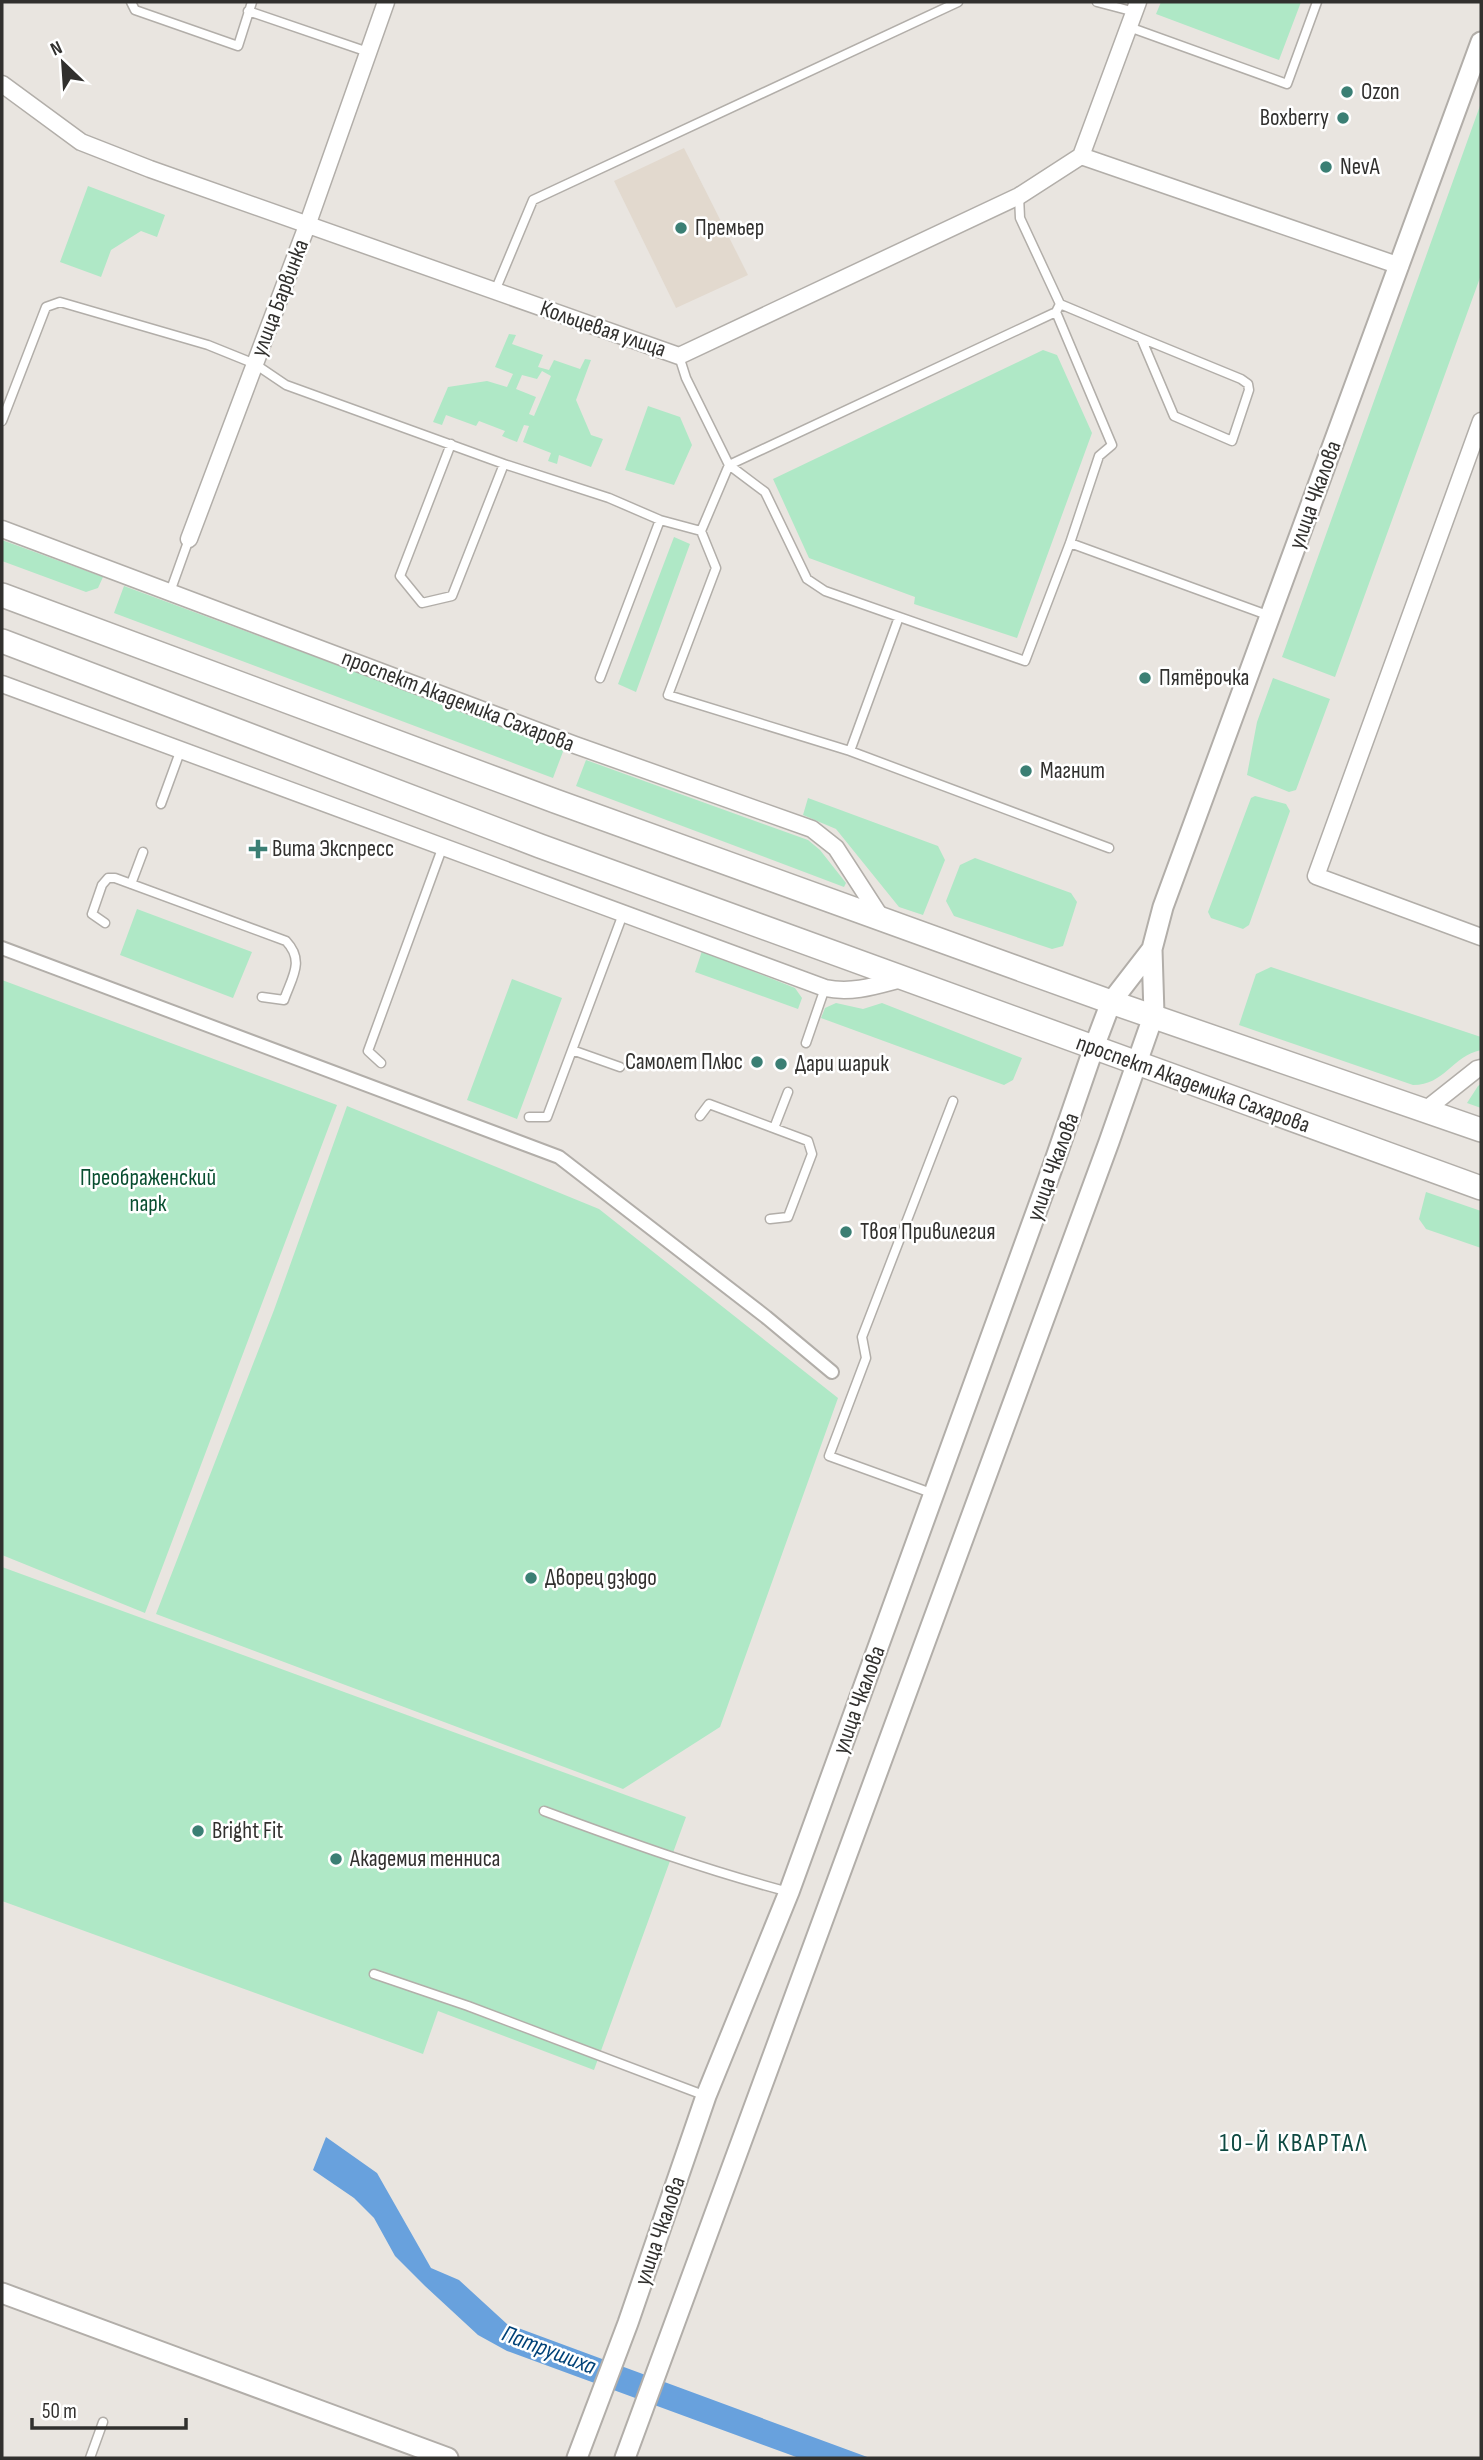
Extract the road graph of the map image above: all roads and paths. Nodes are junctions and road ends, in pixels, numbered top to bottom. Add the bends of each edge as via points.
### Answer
1 (131, 2) edge
2 (252, 2) edge
3 (386, 2) edge
4 (958, 2) edge
5 (1097, 2) edge
6 (1317, 2) edge
7 (248, 11) junction
8 (1134, 14) edge
9 (1481, 42) edge
10 (368, 52) junction
11 (2, 84) edge
12 (1082, 156) junction
13 (1019, 196) junction
14 (308, 223) junction
15 (1399, 266) junction
16 (495, 290) junction
17 (1058, 308) junction
18 (1141, 338) junction
19 (679, 356) junction
20 (255, 364) junction
21 (2, 421) edge
22 (1481, 421) edge
23 (451, 444) junction
24 (505, 464) junction
25 (729, 465) junction
26 (660, 520) junction
27 (2, 529) edge
28 (701, 531) junction
29 (189, 539) joint
30 (1070, 543) junction
31 (170, 592) junction
32 (2, 595) edge
33 (1270, 616) junction
34 (899, 617) junction
35 (2, 641) edge
36 (600, 678) dead end
37 (2, 684) edge
38 (850, 751) junction
39 (180, 752) junction
40 (161, 804) dead end
41 (443, 846) junction
42 (1109, 848) dead end
43 (143, 852) dead end
44 (131, 884) junction
45 (624, 912) junction
46 (880, 916) junction
47 (105, 923) dead end
48 (1481, 937) edge
49 (2, 948) edge
50 (1152, 949) junction
51 (906, 978) junction
52 (825, 988) junction
53 (262, 997) dead end
54 (1111, 1002) junction
55 (1154, 1014) junction
56 (806, 1043) dead end
57 (1094, 1047) junction
58 (572, 1050) junction
59 (381, 1063) dead end
60 (1136, 1065) junction
61 (620, 1067) dead end
62 (1481, 1068) edge
63 (788, 1092) dead end
64 (953, 1101) dead end
65 (1424, 1111) junction
66 (700, 1116) dead end
67 (529, 1117) dead end
68 (774, 1128) junction
69 (1481, 1130) edge
70 (1481, 1188) edge
71 (770, 1219) dead end
72 (832, 1372) dead end
73 (934, 1494) junction
74 (544, 1811) dead end
75 (789, 1892) junction
76 (374, 1974) dead end
77 (706, 2096) junction
78 (2, 2293) edge
79 (103, 2422) dead end
80 (90, 2458) edge
81 (448, 2458) edge
82 (577, 2458) edge
83 (625, 2458) edge

1 - 7 lane via 135,10 238,46
2 - 7 lane
3 - 10 street, улица Барвинка
4 - 16 lane via 533,200
5 - 8 lane
6 - 8 lane via 1287,84
7 - 10 lane
8 - 12 street
9 - 15 street, улица Чкалова
10 - 14 street, улица Барвинка
11 - 14 street, Кольцевая улица via 81,142
12 - 13 street, Кольцевая улица
12 - 15 street
13 - 17 lane via 1020,218
13 - 19 street, Кольцевая улица
14 - 16 street, Кольцевая улица
14 - 20 street, улица Барвинка
15 - 33 street, улица Чкалова
16 - 19 street, Кольцевая улица
17 - 18 lane
17 - 25 lane
17 - 30 lane via 1112,445 1099,456
18 - 18 lane via 1248,384 1231,440 1174,416
19 - 25 lane
20 - 21 lane via 208,345 60,302 46,307
20 - 23 lane via 286,385
20 - 29 street, улица Барвинка
22 - 48 street via 1316,876
23 - 24 lane
23 - 24 lane via 400,576 422,603 452,596
24 - 26 lane
25 - 28 lane
25 - 34 lane via 765,492 807,579 825,591
26 - 28 lane
26 - 36 lane
27 - 31 street, проспект Академика Сахарова
28 - 38 lane via 716,568 668,695
29 - 31 lane, улица Барвинка
30 - 33 lane
30 - 34 lane via 1026,661
31 - 46 street, проспект Академика Сахарова via 812,829 836,848
32 - 46 main road via 555,801
33 - 50 street, улица Чкалова via 1163,907
34 - 38 lane
35 - 51 main road, проспект Академика Сахарова via 540,846
37 - 39 street
38 - 42 lane
39 - 40 lane
39 - 41 street
41 - 45 street
41 - 59 lane via 368,1051
43 - 44 lane
44 - 47 lane via 108,878 102,885 92,914
44 - 53 lane via 286,941 296,951 297,964 284,1000
45 - 52 street
45 - 58 lane
46 - 54 main road
49 - 72 street via 559,1157
50 - 54 street, улица Чкалова
50 - 55 street, улица Чкалова
51 - 52 street via 862,990
51 - 57 main road, проспект Академика Сахарова
52 - 56 lane
54 - 55 main road
54 - 57 street, улица Чкалова
55 - 60 street, улица Чкалова
55 - 65 main road
57 - 60 main road, проспект Академика Сахарова
57 - 73 street, улица Чкалова
58 - 61 lane
58 - 67 lane via 547,1117
60 - 70 main road, проспект Академика Сахарова
60 - 83 street, улица Чкалова
62 - 65 street
63 - 68 lane
64 - 73 lane via 862,1337 866,1358 829,1456
65 - 69 main road
66 - 68 lane via 709,1104
68 - 71 lane via 808,1140 812,1154 788,1217
73 - 75 street, улица Чкалова
74 - 75 lane via 638,1846
75 - 77 street, улица Чкалова
76 - 77 lane
77 - 82 street, улица Чкалова
78 - 81 street
79 - 80 lane

